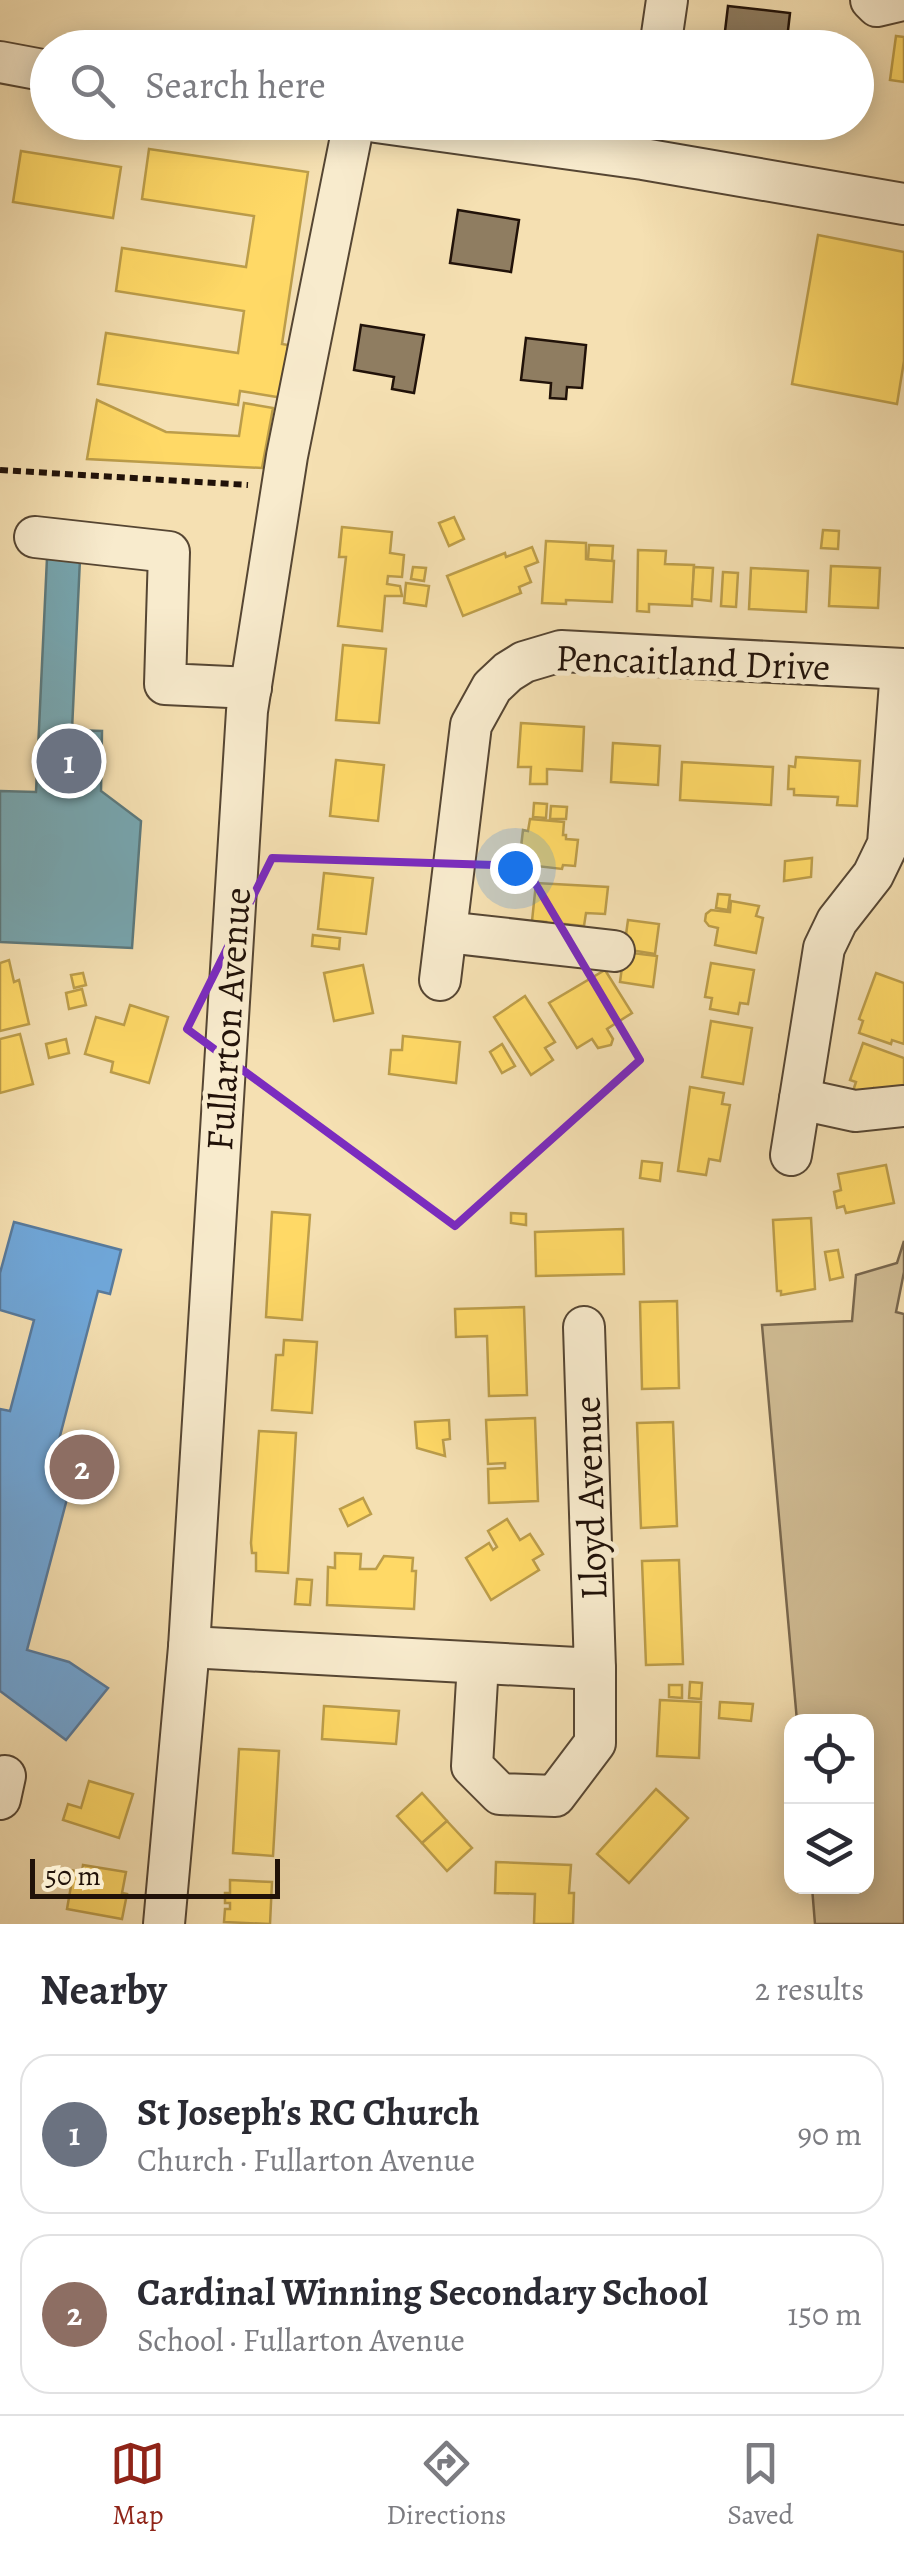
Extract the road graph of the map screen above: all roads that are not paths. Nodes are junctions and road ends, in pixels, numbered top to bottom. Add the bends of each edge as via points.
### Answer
1 (667, 0) edge
2 (663, 30) edge
3 (0, 62) edge
4 (30, 67) edge
5 (350, 140) edge
6 (646, 140) edge
7 (904, 204) edge
8 (35, 537) dead end
9 (902, 669) edge
10 (250, 688) junction
11 (446, 932) junction
12 (614, 951) dead end
13 (440, 980) dead end
14 (800, 1099) junction
15 (904, 1106) edge
16 (791, 1155) dead end
17 (584, 1328) dead end
18 (189, 1647) junction
19 (478, 1663) junction
20 (595, 1669) junction
21 (164, 1924) edge

1 - 2 street
3 - 4 street
5 - 10 street, Fullarton Avenue
6 - 7 street
8 - 10 street via 170,552 166,684
9 - 11 street, Pencaitland Drive via 580,651 524,662 492,687 471,724
9 - 14 street via 888,844 824,948
10 - 18 street, Fullarton Avenue
11 - 12 street
11 - 13 street, Pencaitland Drive
14 - 15 street via 855,1110
14 - 16 street
17 - 20 street, Lloyd Avenue
18 - 19 street
18 - 21 street, Fullarton Avenue
19 - 20 street
19 - 20 street, Lloyd Avenue via 472,1766 500,1794 555,1796 595,1743

